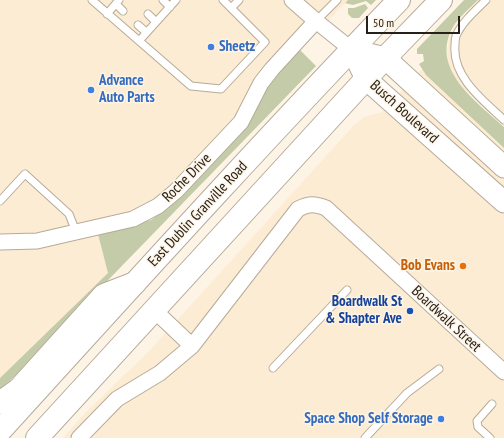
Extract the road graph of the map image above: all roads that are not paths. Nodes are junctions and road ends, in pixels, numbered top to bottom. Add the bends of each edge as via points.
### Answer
1 (92, 0) edge
2 (163, 0) edge
3 (176, 0) edge
4 (223, 0) edge
5 (238, 0) edge
6 (292, 0) edge
7 (337, 0) edge
8 (399, 0) edge
9 (441, 0) edge
10 (486, 0) edge
11 (118, 2) edge
12 (170, 7) junction
13 (231, 8) junction
14 (123, 11) dead end
15 (107, 14) junction
16 (148, 14) dead end
17 (156, 22) junction
18 (316, 22) junction
19 (138, 25) dead end
20 (146, 32) junction
21 (139, 41) junction
22 (352, 50) junction
23 (386, 58) junction
24 (366, 79) junction
25 (504, 120) edge
26 (504, 167) edge
27 (0, 201) edge
28 (504, 202) edge
29 (76, 232) junction
30 (0, 242) edge
31 (135, 283) junction
32 (347, 290) dead end
33 (154, 310) junction
34 (192, 346) junction
35 (273, 368) dead end
36 (439, 369) dead end
37 (504, 372) edge
38 (0, 403) edge
39 (492, 404) dead end
40 (0, 431) edge
41 (37, 438) edge
42 (79, 438) edge
43 (365, 438) edge
44 (490, 438) edge

1 - 15 lane
2 - 12 lane
3 - 12 lane
4 - 13 lane
5 - 13 lane
6 - 18 street
7 - 18 lane
8 - 22 main road, East Dublin Granville Road
9 - 23 main road
10 - 25 lane via 456,36 454,53 460,72 472,90
11 - 14 lane
11 - 15 lane
12 - 17 lane
13 - 21 lane via 265,42 221,89 191,86
15 - 21 lane
16 - 17 lane
17 - 20 lane
18 - 22 street
18 - 29 street, Roche Drive via 261,83 241,122 176,191 158,206 133,219
19 - 20 lane
20 - 21 lane
22 - 23 main road, Busch Boulevard
22 - 24 main road, Busch Boulevard
22 - 31 main road, East Dublin Granville Road
23 - 24 main road
23 - 26 main road, Busch Boulevard
24 - 28 main road, Busch Boulevard
24 - 33 main road
27 - 29 lane via 25,174 69,214
29 - 30 street, Roche Drive via 37,240
31 - 38 main road via 104,295 19,389
31 - 40 main road, East Dublin Granville Road
32 - 35 lane
33 - 34 street
33 - 41 main road
34 - 37 street, Boardwalk Street via 298,209 316,204 326,208
34 - 42 street via 160,374 117,399
36 - 43 lane via 407,393
39 - 44 lane via 477,421 478,427

